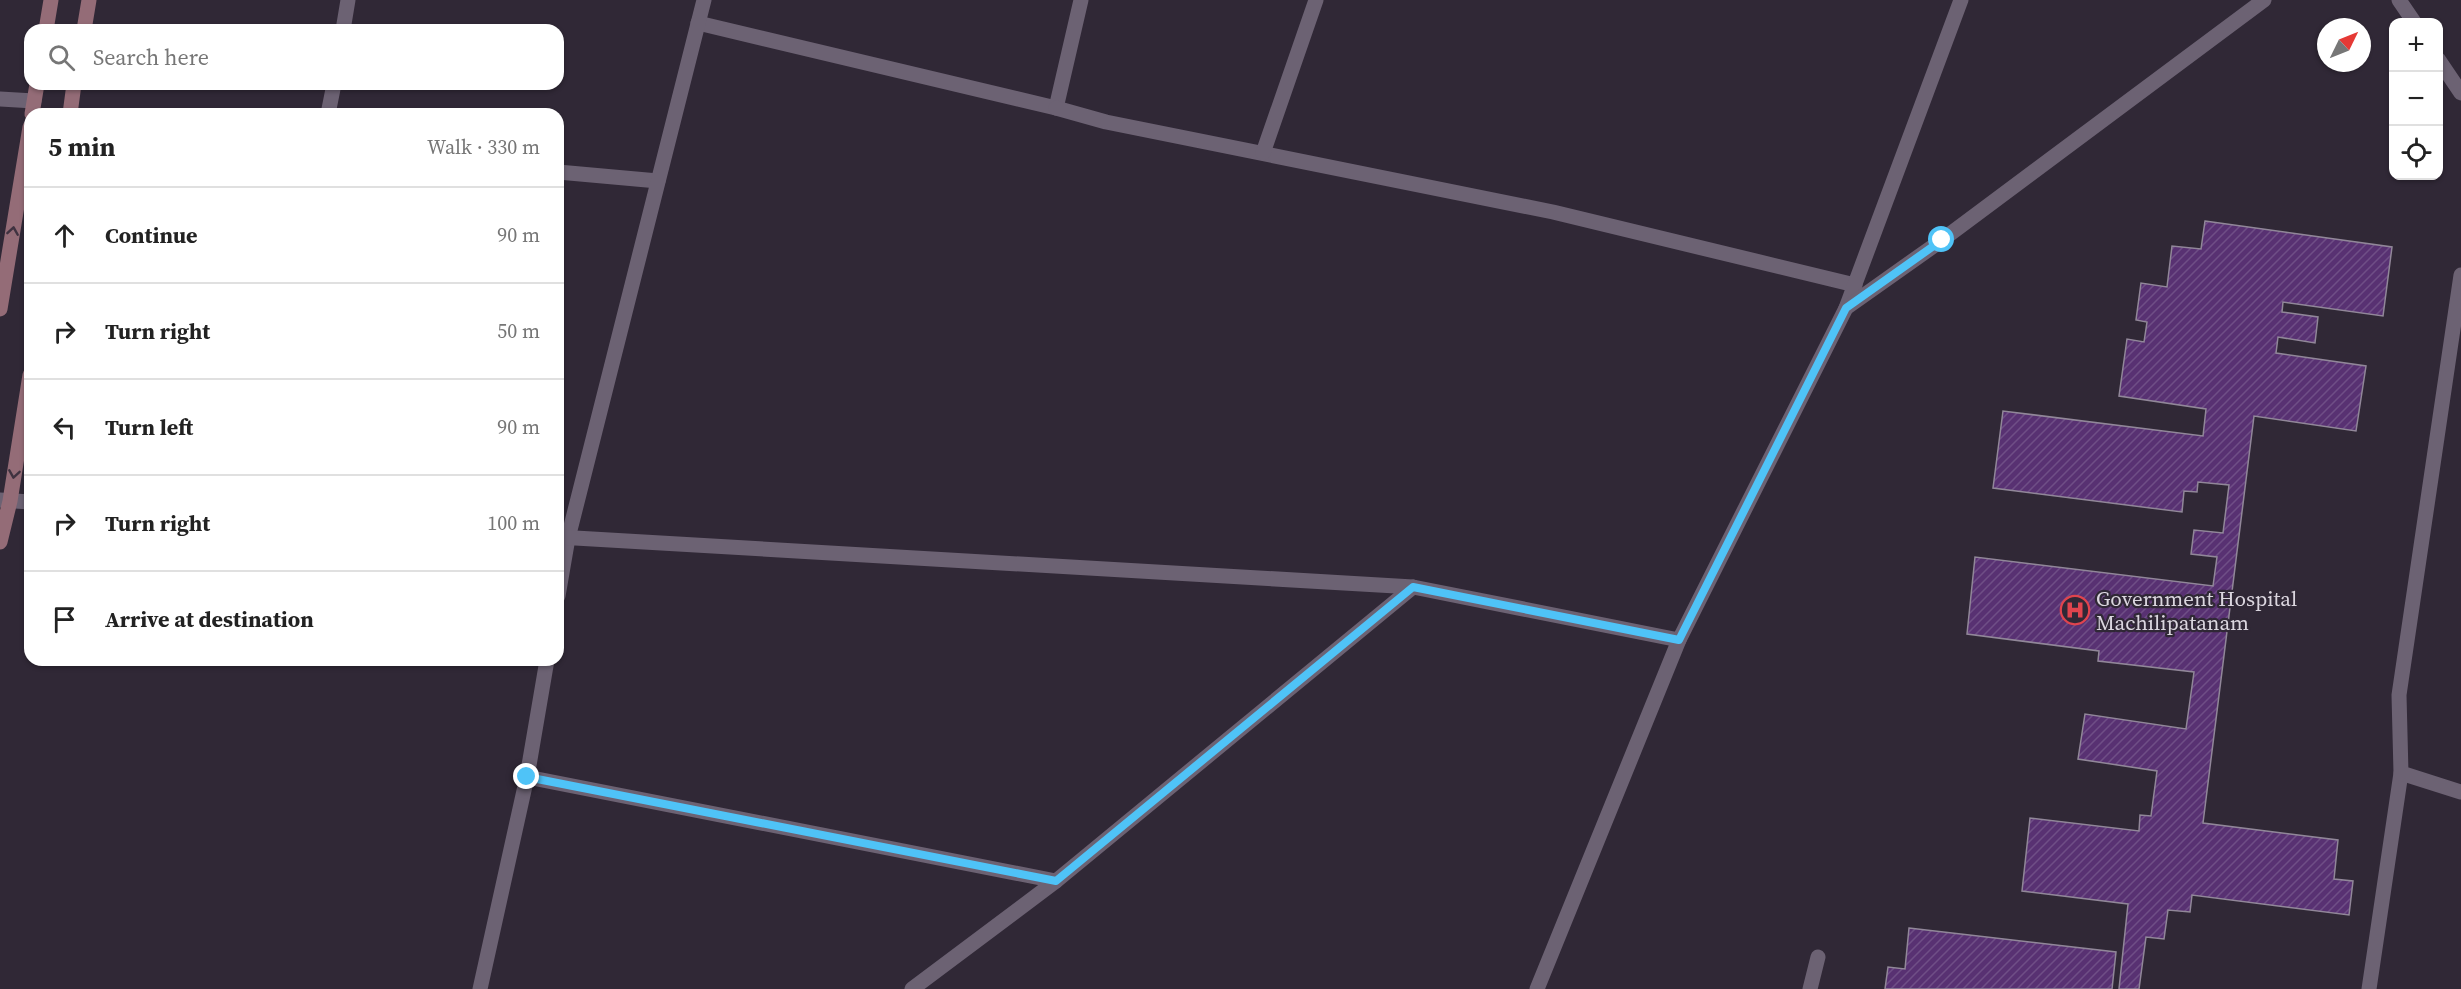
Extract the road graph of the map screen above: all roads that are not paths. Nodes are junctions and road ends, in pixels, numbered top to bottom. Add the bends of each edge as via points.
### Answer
1 (51, 0) edge
2 (89, 0) edge
3 (348, 0) edge
4 (704, 0) edge
5 (1081, 0) edge
6 (1316, 0) edge
7 (1961, 0) edge
8 (2264, 0) edge
9 (2399, 0) edge
10 (2411, 18) edge
11 (698, 23) junction
12 (47, 24) edge
13 (85, 24) edge
14 (344, 24) edge
15 (2443, 65) edge
16 (36, 90) edge
17 (73, 90) edge
18 (332, 90) edge
19 (2461, 93) edge
20 (0, 99) edge
21 (33, 107) edge
22 (71, 108) edge
23 (329, 108) edge
24 (1056, 108) junction
25 (1263, 153) junction
26 (24, 163) edge
27 (564, 173) edge
28 (658, 181) junction
29 (2461, 275) edge
30 (1855, 285) junction
31 (1846, 308) junction
32 (0, 309) edge
33 (24, 405) edge
34 (5, 500) edge
35 (24, 502) edge
36 (564, 534) edge
37 (564, 538) edge
38 (0, 542) edge
39 (1413, 587) junction
40 (1679, 640) junction
41 (546, 666) edge
42 (2401, 773) junction
43 (527, 777) junction
44 (2461, 792) edge
45 (1056, 881) junction
46 (1818, 957) dead end
47 (480, 989) edge
48 (912, 989) edge
49 (1537, 989) edge
50 (1810, 989) edge
51 (2369, 989) edge

1 - 12 main road
2 - 13 main road
3 - 14 street
4 - 11 street
5 - 24 street
6 - 25 street
7 - 30 street
8 - 31 street
9 - 10 street
11 - 24 street
11 - 28 street
15 - 19 street
16 - 21 main road
17 - 22 main road
18 - 23 street
20 - 21 street
24 - 25 street via 1106,122
25 - 30 street via 1553,212
32 -> 26 main road
27 - 28 street
28 - 36 street
29 - 42 street via 2399,695
30 - 31 street
31 - 40 street
33 -> 34 main road
34 - 35 street
34 - 38 main road
37 - 39 street
39 - 40 street
39 - 45 street
40 - 49 street
41 - 43 street
42 - 44 street
42 - 51 street
43 - 45 street
43 - 47 street
45 - 48 street
46 - 50 street

